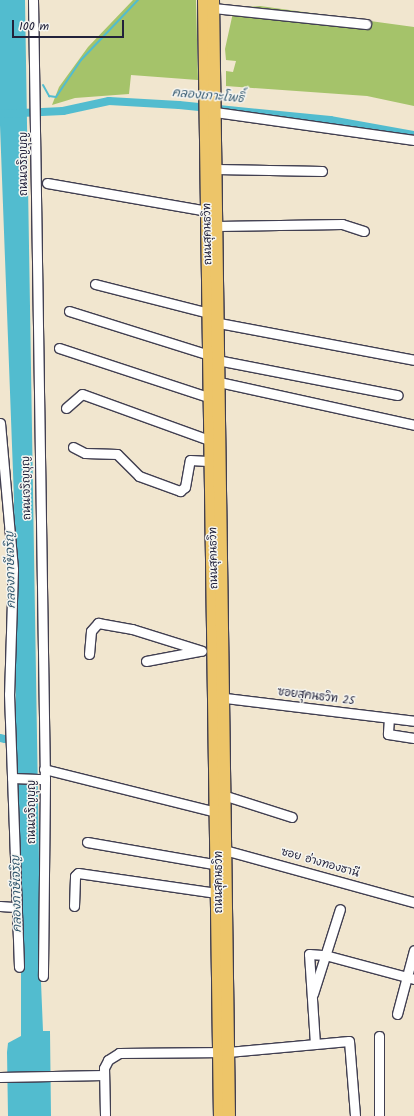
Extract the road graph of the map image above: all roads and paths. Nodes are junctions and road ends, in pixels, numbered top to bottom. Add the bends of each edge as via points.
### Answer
1 (33, 0) edge
2 (210, 3) edge
3 (366, 24) dead end
4 (215, 112) junction
5 (414, 140) edge
6 (216, 169) junction
7 (322, 171) dead end
8 (47, 183) dead end
9 (208, 211) junction
10 (217, 226) junction
11 (364, 231) dead end
12 (95, 284) dead end
13 (69, 311) dead end
14 (209, 313) junction
15 (218, 324) junction
16 (59, 348) dead end
17 (213, 358) junction
18 (414, 360) edge
19 (220, 382) junction
20 (398, 395) dead end
21 (211, 398) junction
22 (66, 408) dead end
23 (0, 423) edge
24 (414, 425) edge
25 (212, 441) junction
26 (73, 448) dead end
27 (212, 461) junction
28 (4, 481) edge
29 (202, 651) junction
30 (215, 651) junction
31 (89, 654) dead end
32 (146, 661) dead end
33 (220, 698) junction
34 (389, 718) junction
35 (414, 721) edge
36 (414, 738) edge
37 (44, 769) junction
38 (13, 778) junction
39 (42, 779) junction
40 (226, 796) junction
41 (222, 813) junction
42 (292, 817) dead end
43 (87, 842) dead end
44 (223, 849) junction
45 (219, 865) junction
46 (223, 894) junction
47 (414, 902) edge
48 (0, 906) edge
49 (74, 906) dead end
50 (16, 907) junction
51 (340, 909) dead end
52 (414, 950) edge
53 (326, 955) junction
54 (19, 967) dead end
55 (43, 976) dead end
56 (410, 978) edge
57 (312, 1000) junction
58 (397, 1014) dead end
59 (378, 1036) dead end
60 (315, 1044) junction
61 (223, 1052) junction
62 (104, 1075) junction
63 (2, 1077) edge
64 (105, 1115) edge
65 (220, 1116) edge
66 (229, 1116) edge
67 (355, 1116) edge
68 (379, 1116) edge

1 - 37 street, ถนนเจริญบุญ
2 - 3 street
2 - 4 main road, ถนนสุคนธวิท
2 - 9 main road, ถนนสุคนธวิท
4 - 5 street
4 - 6 main road, ถนนสุคนธวิท
6 - 7 street
6 - 10 main road, ถนนสุคนธวิท
8 - 9 street
9 - 14 main road, ถนนสุคนธวิท
10 - 11 street via 342,224
10 - 15 main road, ถนนสุคนธวิท
12 - 14 street
13 - 17 street
14 - 17 main road, ถนนสุคนธวิท
15 - 17 main road, ถนนสุคนธวิท
15 - 18 street
16 - 21 street
17 - 19 main road, ถนนสุคนธวิท
17 - 20 street
17 - 21 main road, ถนนสุคนธวิท
19 - 24 street
19 - 33 main road, ถนนสุคนธวิท
21 - 25 main road, ถนนสุคนธวิท
22 - 25 street via 74,397 82,394
23 - 28 street
25 - 27 main road, ถนนสุคนธวิท
26 - 27 street via 85,453 117,454 139,476 180,491 185,487 190,460
27 - 30 main road, ถนนสุคนธวิท
28 - 38 street via 13,569 8,672
29 - 30 street
29 - 31 street via 132,629 98,623 91,631
29 - 32 street
30 - 33 main road, ถนนสุคนธวิท
33 - 34 street, ซอยสุคนธวิท 25
33 - 40 main road, ถนนสุคนธวิท
33 - 41 main road, ถนนสุคนธวิท
34 - 35 street, ซอยสุคนธวิท 25
34 - 36 street via 388,734
37 - 39 street, ถนนเจริญบุญ
37 - 41 street
38 - 39 street
38 - 50 street
39 - 55 street, ถนนเจริญบุญ
40 - 41 main road, ถนนสุคนธวิท
40 - 42 street
41 - 44 main road, ถนนสุคนธวิท
43 - 45 street
44 - 45 main road, ถนนสุคนธวิท
44 - 46 main road, ถนนสุคนธวิท
44 - 47 street, ซอย อ่างทองธานี
45 - 46 main road, ถนนสุคนธวิท
46 - 49 street via 78,873 75,876
46 - 61 main road, ถนนสุคนธวิท
48 - 50 street
50 - 54 street
51 - 53 street
52 - 56 street
53 - 56 street
53 - 57 street
53 - 57 street via 308,955
56 - 58 street
57 - 60 street
59 - 68 street
60 - 61 street
60 - 67 street via 349,1041
61 - 62 street via 119,1053 106,1063
61 - 65 main road, ถนนสุคนธวิท
61 - 66 main road, ถนนสุคนธวิท
62 - 63 street
62 - 64 street

